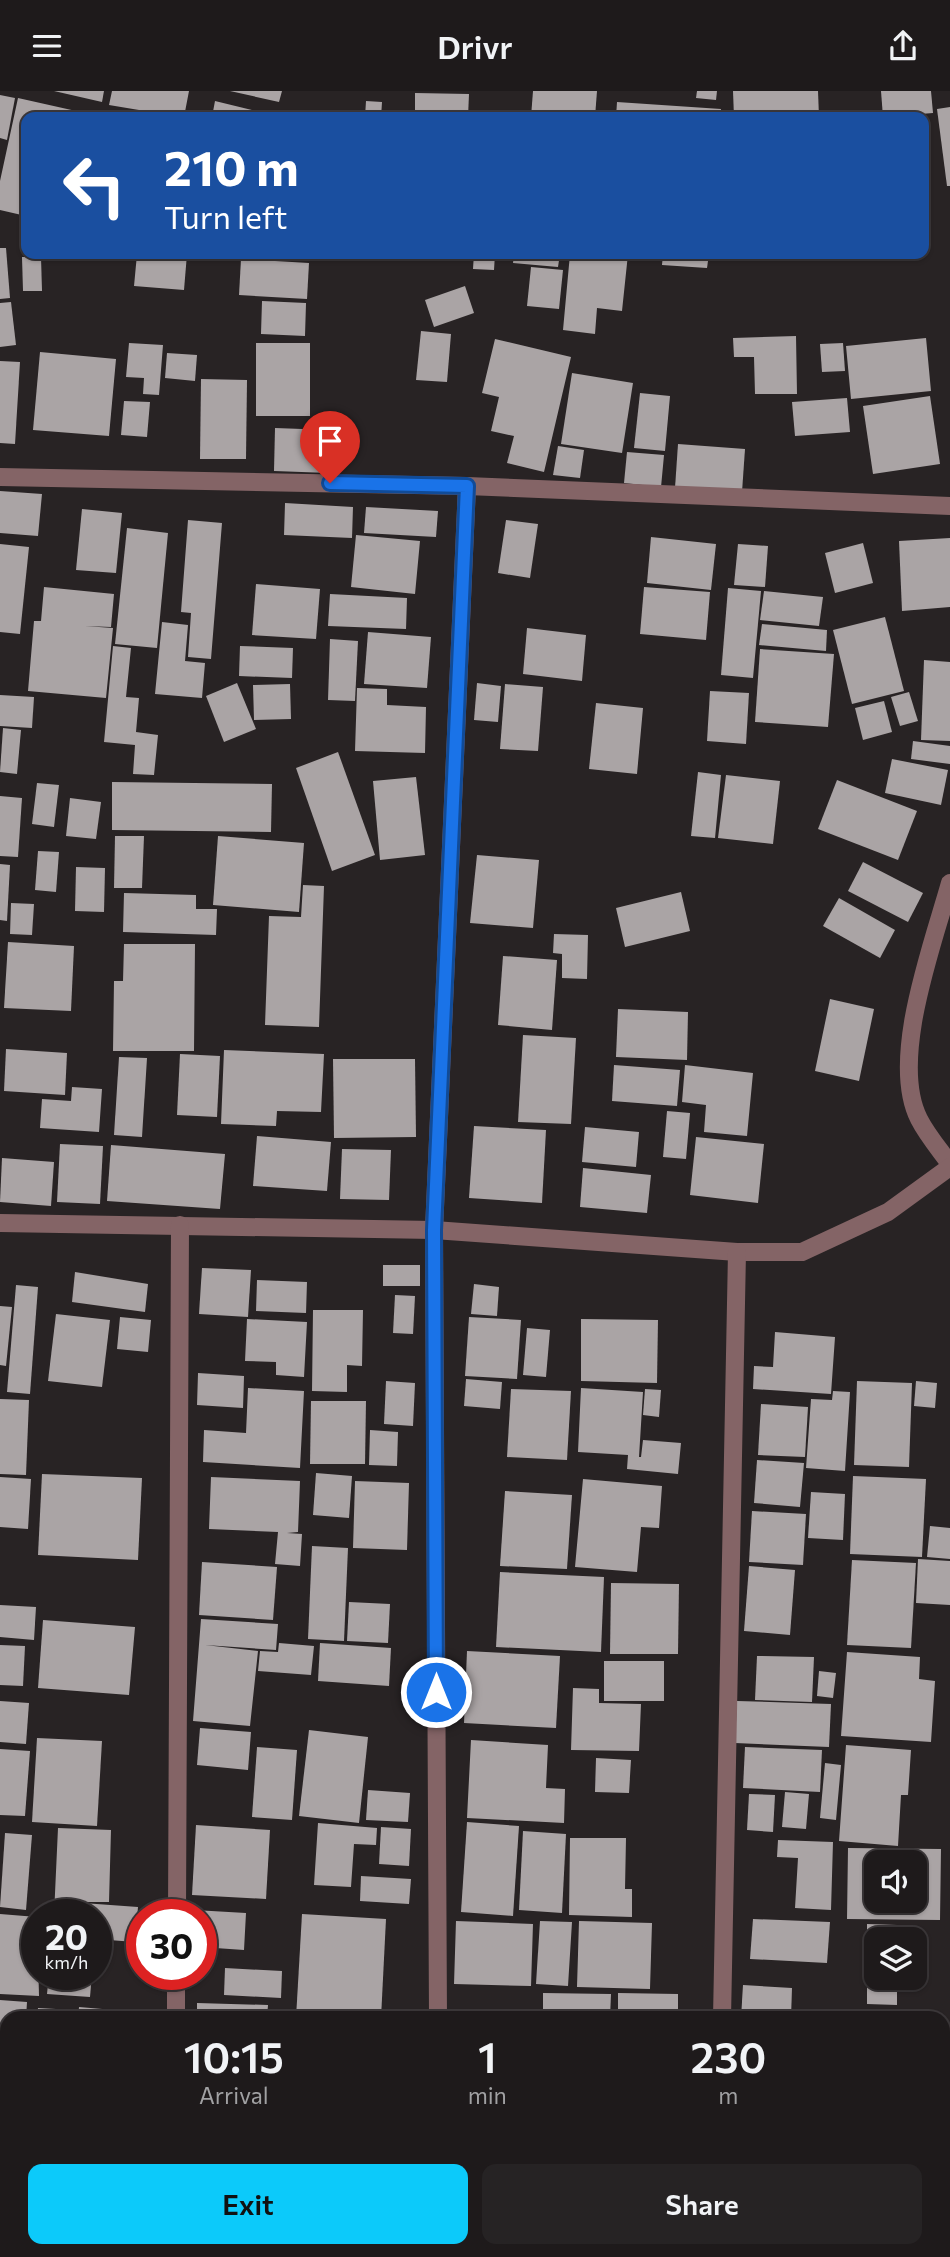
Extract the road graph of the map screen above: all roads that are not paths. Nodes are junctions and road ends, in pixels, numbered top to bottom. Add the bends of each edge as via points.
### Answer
1 (0, 477) edge
2 (467, 486) junction
3 (950, 506) edge
4 (950, 883) edge
5 (950, 1165) edge
6 (0, 1223) edge
7 (180, 1225) junction
8 (434, 1230) junction
9 (737, 1252) junction
10 (177, 1899) edge
11 (176, 1990) edge
12 (176, 2011) edge
13 (438, 2011) edge
14 (722, 2011) edge

1 - 2 street
2 - 3 street
2 - 8 street
4 - 5 street via 912,1023 909,1075 918,1118
5 - 9 street via 888,1212 802,1252
6 - 7 street
7 - 8 street
7 - 10 street
8 - 9 street
8 - 13 street
9 - 14 street
11 - 12 street

